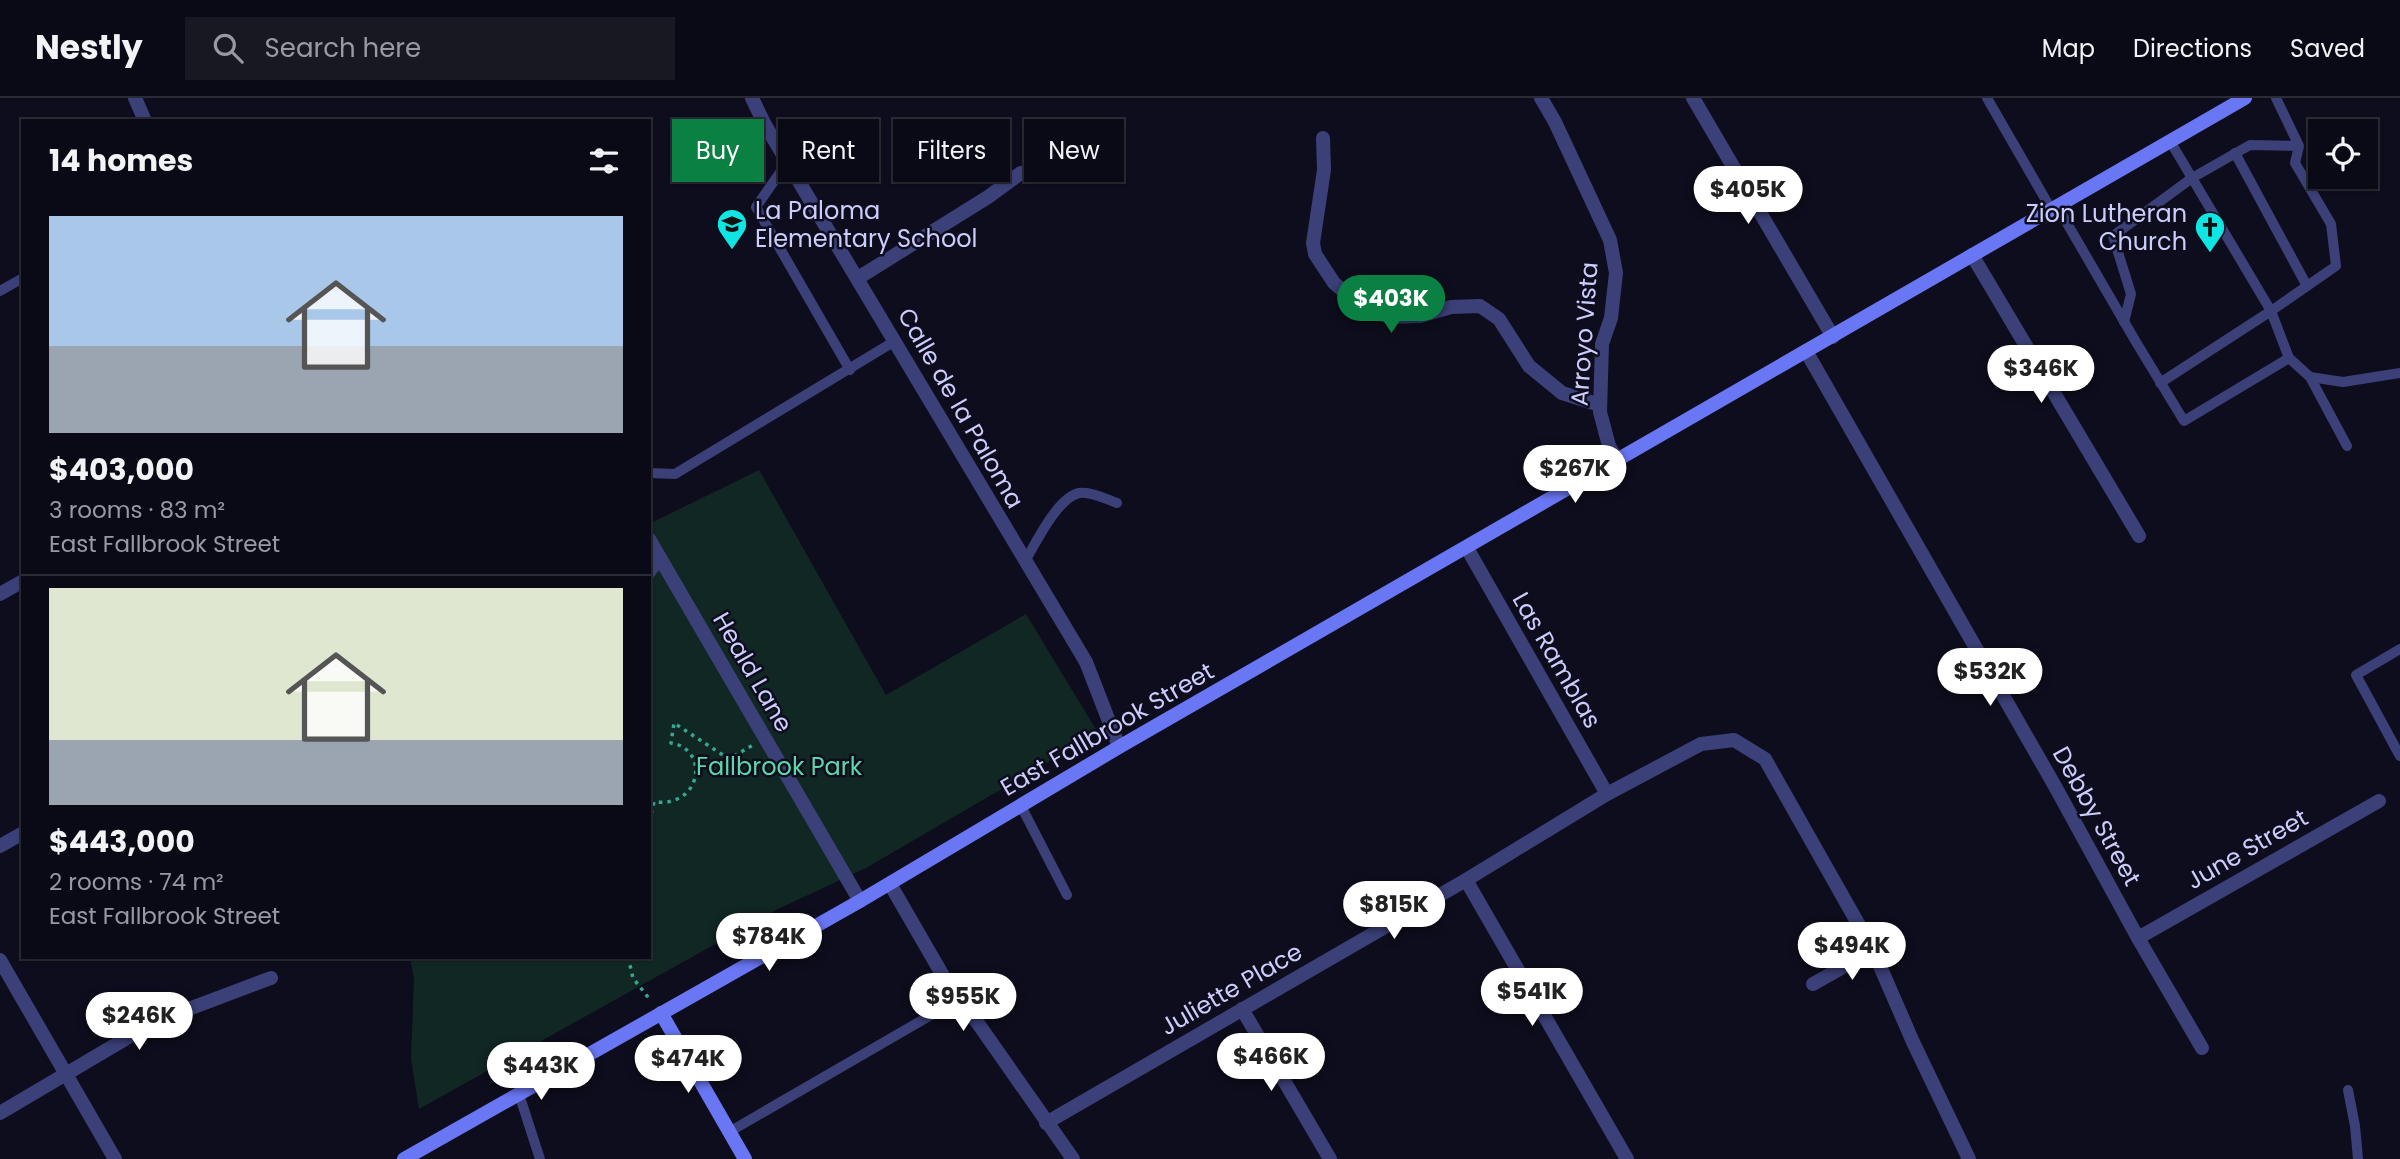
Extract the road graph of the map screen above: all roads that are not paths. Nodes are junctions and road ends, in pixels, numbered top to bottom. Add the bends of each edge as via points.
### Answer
1 (135, 98) edge
2 (751, 98) edge
3 (1541, 98) edge
4 (1693, 98) edge
5 (1987, 98) edge
6 (2245, 98) edge
7 (2276, 98) edge
8 (144, 119) edge
9 (1323, 138) dead end
10 (2170, 141) junction
11 (778, 145) edge
12 (2299, 146) junction
13 (2235, 153) junction
14 (1021, 173) dead end
15 (778, 176) edge
16 (2192, 178) junction
17 (800, 182) edge
18 (2054, 208) junction
19 (1972, 255) junction
20 (858, 278) junction
21 (21, 279) edge
22 (2307, 286) junction
23 (0, 291) edge
24 (2271, 311) junction
25 (2124, 322) junction
26 (1833, 337) junction
27 (895, 341) junction
28 (1806, 351) junction
29 (2289, 358) junction
30 (850, 370) junction
31 (2400, 373) edge
32 (2310, 377) junction
33 (2160, 383) junction
34 (1600, 405) junction
35 (2347, 446) dead end
36 (1617, 460) junction
37 (651, 474) edge
38 (1117, 503) dead end
39 (2139, 536) dead end
40 (651, 542) edge
41 (1467, 548) junction
42 (662, 559) junction
43 (1025, 561) junction
44 (651, 573) edge
45 (21, 582) edge
46 (0, 594) edge
47 (2400, 649) edge
48 (1119, 747) junction
49 (2400, 756) edge
50 (1607, 794) junction
51 (2379, 801) dead end
52 (1021, 806) junction
53 (21, 834) edge
54 (0, 846) edge
55 (1466, 880) junction
56 (890, 884) junction
57 (1067, 895) dead end
58 (860, 901) junction
59 (2138, 938) junction
60 (1873, 950) junction
61 (0, 960) edge
62 (271, 978) dead end
63 (1813, 984) dead end
64 (957, 1000) junction
65 (1242, 1009) junction
66 (661, 1013) junction
67 (2202, 1048) dead end
68 (66, 1074) junction
69 (2348, 1090) dead end
70 (519, 1094) junction
71 (0, 1113) edge
72 (1046, 1123) junction
73 (729, 1132) junction
74 (115, 1159) edge
75 (404, 1159) edge
76 (540, 1159) edge
77 (745, 1159) edge
78 (1073, 1159) edge
79 (1330, 1159) edge
80 (1627, 1159) edge
81 (1969, 1159) edge
82 (2358, 1159) edge

1 - 8 street
2 - 11 street, Calle de la Paloma
3 - 34 street, Arroyo Vista via 1610,240 1616,272 1611,318 1602,344
4 - 26 street
5 - 18 lane
6 - 10 main road, East Fallbrook Street
7 - 12 lane
9 - 34 street via 1324,170 1313,243 1334,283 1366,310 1390,317 1480,306 1499,319 1529,366 1562,393
10 - 16 lane
10 - 18 main road, East Fallbrook Street
12 - 13 lane via 2250,145
12 - 22 lane via 2295,163 2331,224 2336,266
13 - 16 lane
13 - 22 lane
14 - 20 street
15 - 30 lane via 756,207
16 - 24 lane
16 - 25 lane via 2113,236 2132,294
17 - 20 street, Calle de la Paloma
18 - 19 main road, East Fallbrook Street
18 - 25 lane
19 - 26 main road, East Fallbrook Street
19 - 39 street
20 - 27 street, Calle de la Paloma
21 - 23 lane
22 - 24 lane
24 - 29 lane
24 - 33 lane
25 - 33 lane
26 - 28 main road, East Fallbrook Street
27 - 30 lane
27 - 43 street, Calle de la Paloma
28 - 36 main road, East Fallbrook Street
28 - 59 street, Debby Street
29 - 32 lane
29 - 33 lane via 2184,421
30 - 37 lane via 675,474
31 - 32 lane via 2343,383
32 - 35 lane
34 - 36 street, Arroyo Vista via 1609,446
36 - 41 main road, East Fallbrook Street
38 - 43 lane via 1086,493 1070,498 1054,514
40 - 42 street, Heald Lane
41 - 48 main road, East Fallbrook Street
41 - 50 street, Las Ramblas
42 - 44 lane
42 - 58 street, Heald Lane
43 - 48 street, Calle de la Paloma via 1086,662
45 - 46 street
47 - 49 lane via 2356,674
48 - 52 main road, East Fallbrook Street
50 - 55 street, Juliette Place
50 - 60 street, Juliette Place via 1701,744 1734,740 1765,759
51 - 59 street, June Street
52 - 56 main road, East Fallbrook Street
52 - 57 lane
53 - 54 street
55 - 65 street, Juliette Place
55 - 80 street
56 - 58 main road, East Fallbrook Street
56 - 64 street
58 - 66 main road, East Fallbrook Street
59 - 67 street, Debby Street
60 - 63 street
60 - 81 street
61 - 68 street
62 - 68 street via 154,1022
64 - 72 street
64 - 73 lane
65 - 72 street, Juliette Place
65 - 79 street
66 - 70 main road, East Fallbrook Street
66 - 73 main road
68 - 71 street
68 - 74 street
69 - 82 lane
70 - 75 main road, East Fallbrook Street
70 - 76 lane
72 - 78 street
73 - 77 main road

